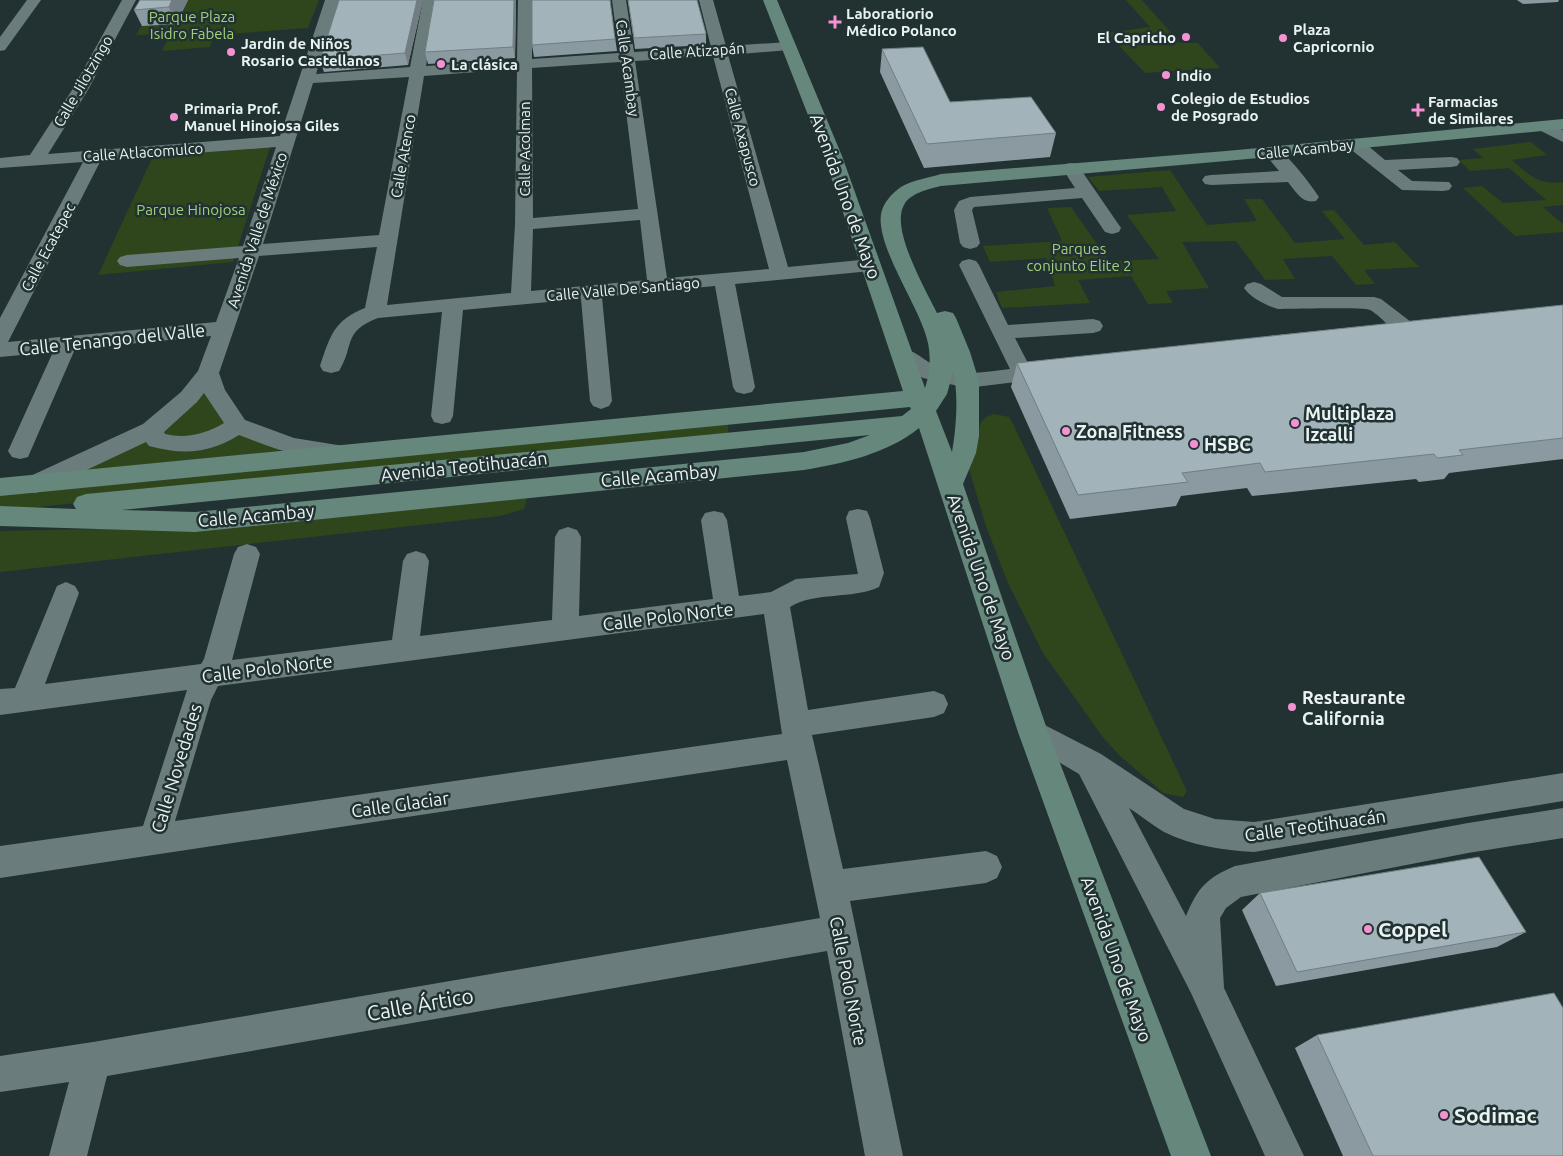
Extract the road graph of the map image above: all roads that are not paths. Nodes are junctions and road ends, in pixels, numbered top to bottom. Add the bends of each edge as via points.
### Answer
1 (34, 0) edge
2 (129, 0) edge
3 (332, 0) edge
4 (430, 0) edge
5 (525, 0) edge
6 (619, 0) edge
7 (706, 0) edge
8 (770, 0) edge
9 (789, 46) junction
10 (0, 47) edge
11 (719, 50) junction
12 (626, 56) junction
13 (525, 64) junction
14 (418, 71) junction
15 (306, 79) junction
16 (1554, 125) edge
17 (1563, 137) edge
18 (286, 141) junction
19 (828, 144) junction
20 (1355, 144) junction
21 (1272, 152) junction
22 (95, 156) junction
23 (36, 160) junction
24 (1450, 162) dead end
25 (0, 163) edge
26 (1381, 165) junction
27 (1071, 168) junction
28 (1046, 170) junction
29 (1293, 176) junction
30 (1211, 180) dead end
31 (1443, 186) dead end
32 (1087, 192) junction
33 (1310, 197) dead end
34 (649, 214) junction
35 (524, 224) junction
36 (1112, 228) dead end
37 (389, 240) junction
38 (970, 243) dead end
39 (897, 246) junction
40 (251, 252) junction
41 (127, 261) dead end
42 (969, 265) dead end
43 (871, 266) junction
44 (780, 274) junction
45 (724, 279) junction
46 (658, 285) junction
47 (1254, 288) dead end
48 (591, 292) junction
49 (521, 298) junction
50 (453, 305) junction
51 (375, 312) junction
52 (1093, 326) dead end
53 (224, 328) junction
54 (1001, 332) junction
55 (1378, 333) edge
56 (0, 338) edge
57 (67, 344) junction
58 (0, 350) edge
59 (903, 356) junction
60 (331, 366) dead end
61 (1064, 370) edge
62 (208, 373) junction
63 (1024, 375) junction
64 (967, 381) junction
65 (744, 387) dead end
66 (917, 398) junction
67 (601, 401) dead end
68 (442, 416) dead end
69 (929, 421) junction
70 (237, 426) junction
71 (733, 428) junction
72 (151, 430) junction
73 (20, 451) dead end
74 (354, 454) junction
75 (34, 484) junction
76 (950, 484) junction
77 (0, 487) edge
78 (0, 514) edge
79 (858, 518) dead end
80 (714, 520) dead end
81 (568, 537) dead end
82 (247, 554) dead end
83 (416, 561) dead end
84 (66, 593) dead end
85 (776, 602) junction
86 (728, 608) junction
87 (565, 628) junction
88 (404, 650) junction
89 (209, 675) junction
90 (12, 700) edge
91 (934, 704) dead end
92 (1033, 732) junction
93 (798, 734) junction
94 (1090, 764) junction
95 (1563, 787) edge
96 (1563, 823) edge
97 (154, 840) junction
98 (0, 862) edge
99 (986, 867) dead end
100 (830, 887) junction
101 (839, 932) junction
102 (1207, 990) junction
103 (93, 1060) junction
104 (0, 1074) edge
105 (68, 1156) edge
106 (884, 1156) edge
107 (1191, 1156) edge
108 (1285, 1156) edge

1 - 10 street
2 - 23 street, Calle Jilotzingo via 80,90
3 - 15 street, Avenida Valle de México
4 - 14 street, Calle Atenco
5 - 13 street, Calle Acolman
6 - 12 street, Calle Acambay
7 - 11 street, Calle Axapusco
8 - 9 main road, Avenida Uno de Mayo
9 - 11 street, Calle Atizapán
9 - 19 main road, Avenida Uno de Mayo
11 - 12 street, Calle Atizapán
11 - 44 street, Calle Axapusco
12 - 13 street, Calle Atizapán
12 - 34 street, Calle Acambay
13 - 14 street, Calle Atizapán
13 - 35 street, Calle Acolman
14 - 15 street, Calle Atizapán
14 - 37 street, Calle Atenco
15 - 18 street, Avenida Valle de México
16 - 17 street
16 - 20 main road, Calle Acambay
18 - 22 street, Calle Atlacomulco
18 - 40 street, Avenida Valle de México
19 - 39 main road via 845,164
19 - 43 main road, Avenida Uno de Mayo
20 - 21 main road, Calle Acambay
20 - 26 street
21 - 27 main road, Calle Acambay
21 - 29 street
22 - 23 street, Calle Atlacomulco
22 - 56 street, Calle Ecatepec
23 - 25 street, Calle Atlacomulco
24 - 26 street
26 - 31 street via 1408,186
27 - 28 main road, Calle Acambay
27 - 32 street
28 - 39 main road, Calle Acambay via 941,180 911,189 898,197 892,210 890,224
28 - 64 main road, Calle Acambay via 1038,177 1026,180 935,191 916,200 907,210 906,230 954,339
29 - 30 street
29 - 33 street
32 - 36 street
32 - 38 street via 970,202 963,210
34 - 35 street
34 - 46 street, Calle Acambay
35 - 49 street, Calle Acolman
37 - 40 street
37 - 51 street, Calle Atenco
39 - 78 main road, Calle Acambay via 937,338 940,378 931,402 909,424 861,449 824,459 195,522
40 - 41 street
40 - 53 street, Avenida Valle de México
42 - 54 street
43 - 44 street, Calle Valle De Santiago
43 - 59 main road, Avenida Uno de Mayo
44 - 45 street, Calle Valle De Santiago
45 - 46 street, Calle Valle De Santiago
45 - 65 street
46 - 48 street, Calle Valle De Santiago
47 - 55 street via 1278,303 1374,303 1418,329
48 - 49 street, Calle Valle De Santiago
48 - 67 street
49 - 50 street, Calle Valle De Santiago
50 - 51 street, Calle Valle De Santiago
50 - 68 street
51 - 60 street, Calle Valle De Santiago via 355,319 343,330
52 - 54 street
53 - 57 street, Calle Tenango del Valle
53 - 62 street, Avenida Valle de México
54 - 63 street
57 - 58 street, Calle Tenango del Valle
57 - 73 street
59 - 64 street via 932,373
59 - 66 main road, Avenida Uno de Mayo
61 - 63 street
62 - 70 street via 214,391
62 - 72 street, Avenida Valle de México via 189,397
63 - 64 street
64 - 76 main road, Calle Acambay via 967,436 964,453
66 - 69 main road, Avenida Uno de Mayo
66 - 71 main road, Avenida Teotihuacán
69 - 71 main road, Avenida Teotihuacán
69 - 76 main road, Avenida Uno de Mayo
70 - 72 street via 221,436 188,445 172,445 157,440
70 - 74 street via 291,446
71 - 74 main road, Avenida Teotihuacán
71 - 78 main road, Avenida Teotihuacán
72 - 75 street, Avenida Valle de México
74 - 75 main road, Avenida Teotihuacán
75 - 77 main road, Avenida Teotihuacán
76 - 92 main road, Avenida Uno de Mayo
79 - 85 street via 870,580 861,584 796,590
80 - 86 street
81 - 87 street
82 - 89 street, Calle Novedades via 217,664
83 - 88 street
84 - 90 street
85 - 86 street, Calle Polo Norte
85 - 93 street, Calle Polo Norte
86 - 87 street, Calle Polo Norte
87 - 88 street, Calle Polo Norte
88 - 89 street, Calle Polo Norte
89 - 90 street, Calle Polo Norte
89 - 97 street, Calle Novedades via 197,700
91 - 93 street, Calle Glaciar
92 - 94 street, Calle Teotihuacán
92 - 107 main road, Avenida Uno de Mayo
93 - 97 street, Calle Glaciar
93 - 100 street, Calle Polo Norte
94 - 95 street, Calle Teotihuacán via 1175,821 1215,834 1254,837
94 - 102 street
96 - 102 street via 1235,882 1214,896 1203,916
97 - 98 street, Calle Glaciar
99 - 100 street
100 - 101 street, Calle Polo Norte
101 - 103 street, Calle Ártico
101 - 106 street, Calle Polo Norte
102 - 108 street
103 - 104 street, Calle Ártico
103 - 105 street

